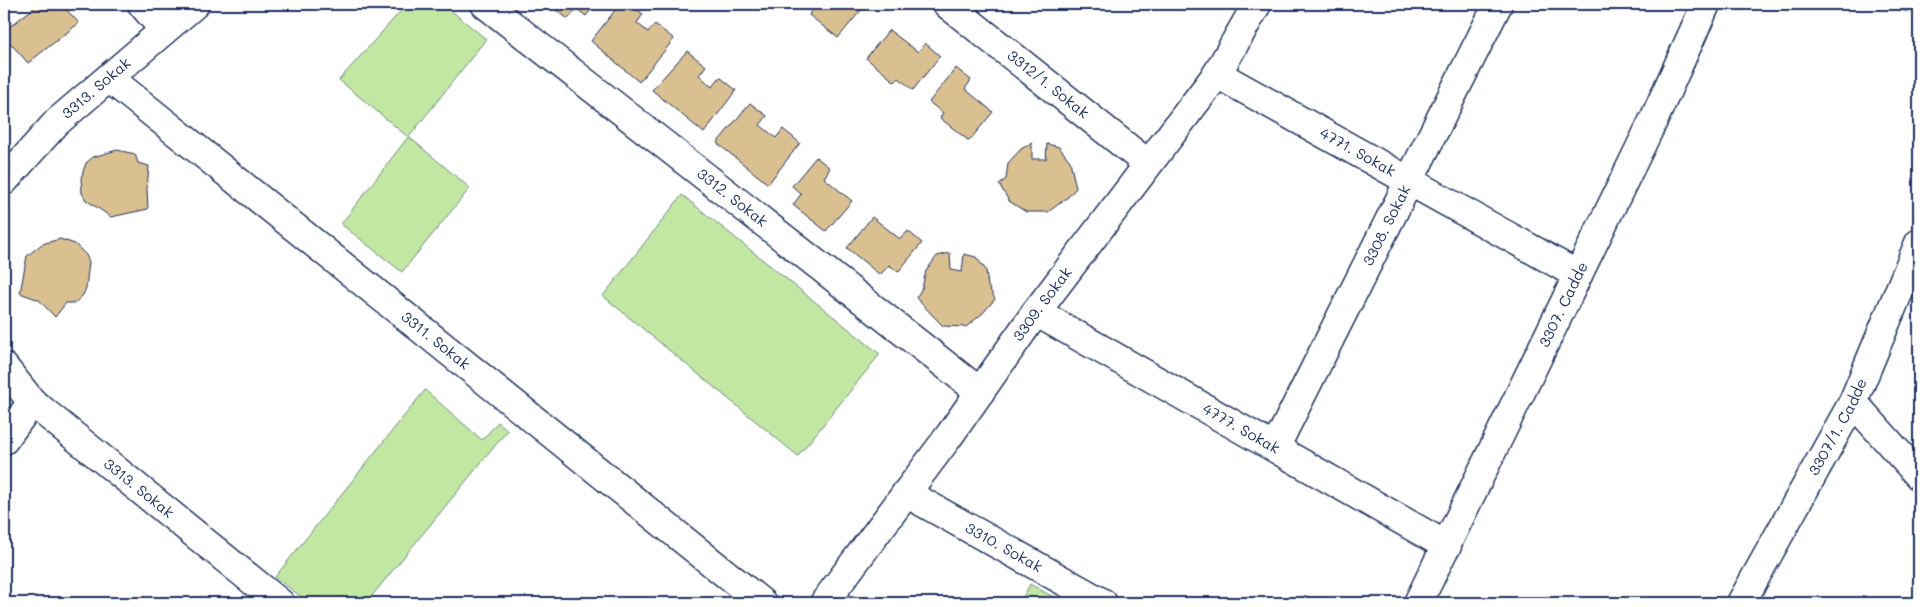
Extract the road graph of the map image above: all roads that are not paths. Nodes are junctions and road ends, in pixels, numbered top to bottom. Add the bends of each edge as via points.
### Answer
1 (142, 4) edge
2 (195, 4) edge
3 (485, 4) edge
4 (947, 4) edge
5 (1257, 4) edge
6 (1498, 4) edge
7 (1706, 4) edge
8 (164, 30) junction
9 (1216, 74) junction
10 (109, 78) junction
11 (1148, 164) junction
12 (4, 181) edge
13 (1411, 182) junction
14 (1919, 244) edge
15 (1578, 275) junction
16 (1036, 312) junction
17 (13, 384) edge
18 (980, 392) junction
19 (1852, 402) junction
20 (4, 440) edge
21 (1275, 448) junction
22 (1919, 476) edge
23 (906, 494) junction
24 (1447, 546) junction
25 (280, 603) edge
26 (762, 603) edge
27 (824, 603) edge
28 (1103, 603) edge
29 (1418, 603) edge
30 (1741, 603) edge

1 - 8 street
2 - 8 street, 3313. Sokak
3 - 18 street, 3312. Sokak
4 - 11 street, 3312/1. Sokak
5 - 9 street, 3309. Sokak
6 - 13 street, 3308. Sokak
7 - 15 street, 3307. Cadde
8 - 10 street, 3313. Sokak
9 - 11 street, 3309. Sokak
9 - 13 street, 4771. Sokak
10 - 12 street, 3313. Sokak via 57,122
10 - 26 street, 3311. Sokak
11 - 16 street, 3309. Sokak
13 - 15 street, 4771. Sokak
13 - 21 street, 3308. Sokak
14 - 19 street, 3307/1. Cadde
15 - 24 street, 3307. Cadde
16 - 18 street, 3309. Sokak
16 - 21 street, 4777. Sokak
17 - 20 street
17 - 25 street, 3313. Sokak
18 - 23 street, 3309. Sokak
19 - 22 street
19 - 30 street, 3307/1. Cadde
21 - 24 street, 4777. Sokak
23 - 27 street, 3309. Sokak
23 - 28 street, 3310. Sokak
24 - 29 street, 3307. Cadde

